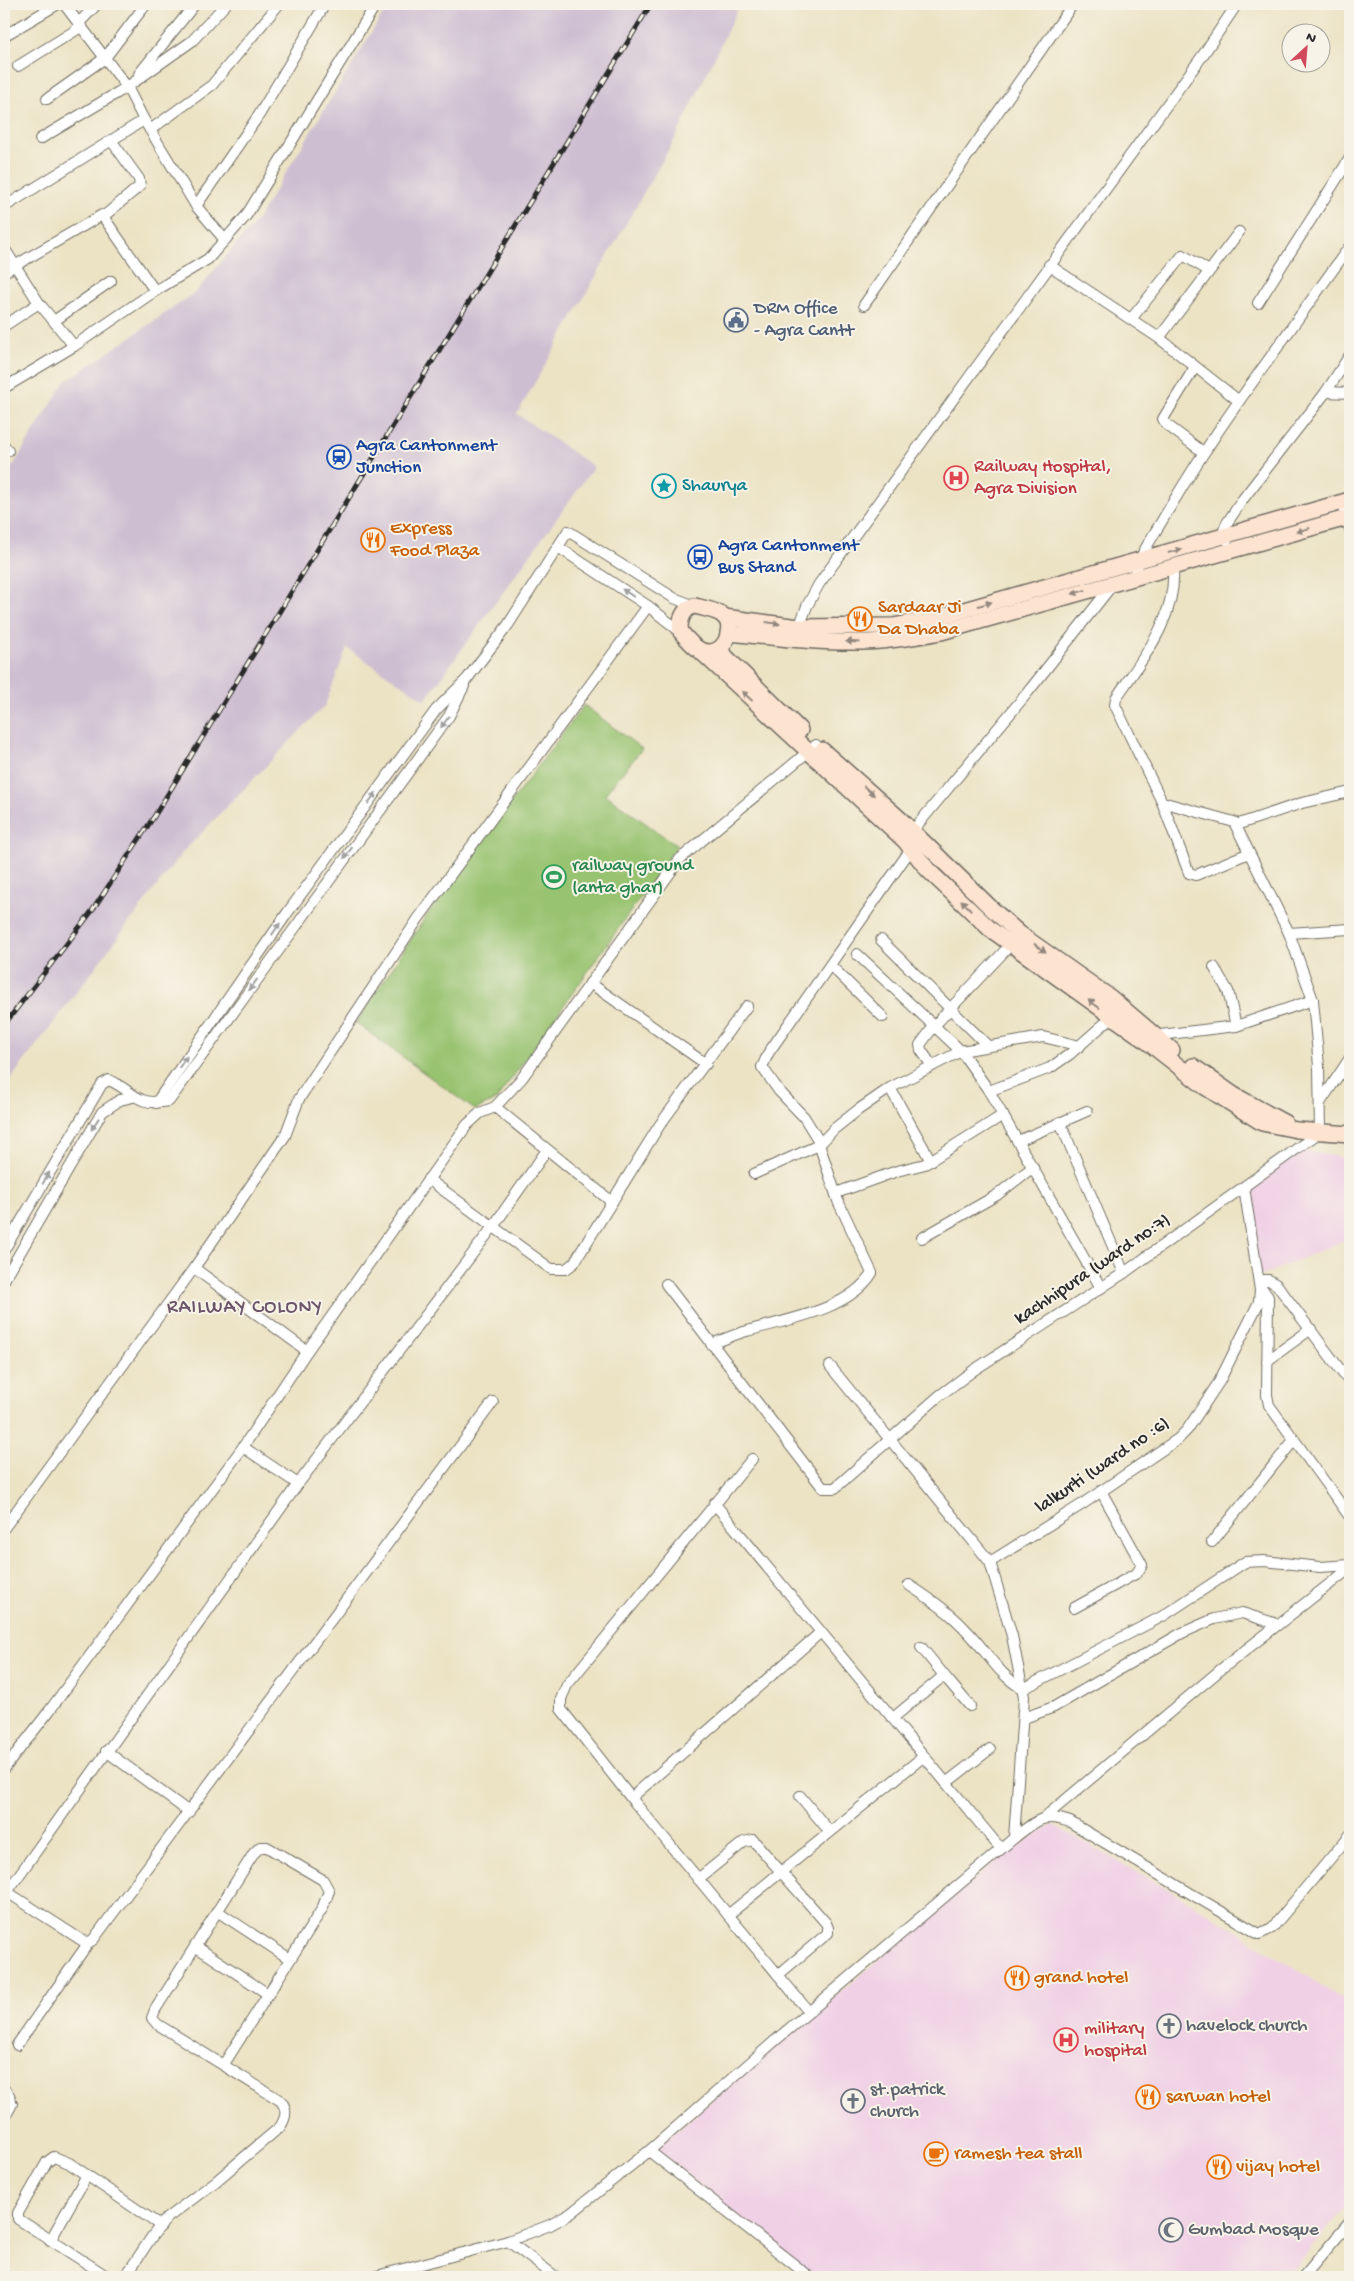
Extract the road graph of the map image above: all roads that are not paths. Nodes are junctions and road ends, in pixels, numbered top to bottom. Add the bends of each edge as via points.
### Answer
1 (58, 4) edge
2 (64, 4) edge
3 (97, 4) edge
4 (146, 4) edge
5 (195, 4) edge
6 (226, 4) edge
7 (279, 4) edge
8 (325, 4) edge
9 (1074, 4) edge
10 (1237, 4) edge
11 (372, 5) edge
12 (80, 25) junction
13 (7, 34) dead end
14 (104, 58) junction
15 (18, 66) dead end
16 (130, 85) junction
17 (47, 98) dead end
18 (144, 120) junction
19 (150, 130) junction
20 (40, 140) dead end
21 (111, 140) junction
22 (1350, 158) edge
23 (196, 206) junction
24 (4, 207) edge
25 (104, 216) junction
26 (1239, 232) dead end
27 (225, 240) junction
28 (1350, 246) edge
29 (4, 248) edge
30 (15, 265) junction
31 (1050, 265) junction
32 (1209, 271) junction
33 (4, 272) edge
34 (111, 281) dead end
35 (155, 291) junction
36 (1258, 302) dead end
37 (39, 303) junction
38 (864, 305) dead end
39 (1131, 319) junction
40 (54, 321) junction
41 (4, 326) edge
42 (1159, 338) junction
43 (74, 346) junction
44 (1350, 355) edge
45 (1195, 368) junction
46 (4, 388) edge
47 (1326, 392) junction
48 (1350, 393) edge
49 (1239, 401) junction
50 (1203, 452) junction
51 (1346, 502) edge
52 (1349, 521) edge
53 (1228, 544) junction
54 (558, 547) junction
55 (1131, 564) junction
56 (1173, 566) junction
57 (1134, 577) junction
58 (1114, 582) junction
59 (648, 606) junction
60 (695, 606) junction
61 (724, 617) junction
62 (681, 632) junction
63 (728, 633) junction
64 (796, 633) junction
65 (697, 648) junction
66 (719, 650) junction
67 (467, 679) junction
68 (812, 748) junction
69 (1350, 792) edge
70 (1162, 802) junction
71 (1236, 825) junction
72 (909, 840) junction
73 (1249, 854) junction
74 (1350, 929) edge
75 (1289, 933) junction
76 (1015, 939) junction
77 (881, 940) dead end
78 (857, 954) dead end
79 (830, 965) junction
80 (1214, 966) dead end
81 (590, 983) junction
82 (1313, 1000) junction
83 (747, 1006) dead end
84 (952, 1008) junction
85 (883, 1017) dead end
86 (1112, 1017) junction
87 (934, 1026) junction
88 (1236, 1026) junction
89 (1150, 1037) junction
90 (987, 1045) junction
91 (1080, 1046) junction
92 (961, 1051) junction
93 (1350, 1058) edge
94 (706, 1064) junction
95 (932, 1066) junction
96 (890, 1088) junction
97 (988, 1091) junction
98 (133, 1097) junction
99 (156, 1103) junction
100 (1320, 1104) junction
101 (495, 1107) junction
102 (1087, 1111) dead end
103 (1003, 1115) junction
104 (1060, 1122) junction
105 (1320, 1132) junction
106 (1350, 1134) edge
107 (1018, 1140) junction
108 (820, 1145) junction
109 (547, 1150) junction
110 (931, 1161) junction
111 (1033, 1167) junction
112 (754, 1174) dead end
113 (428, 1179) junction
114 (1244, 1187) junction
115 (37, 1193) junction
116 (836, 1194) junction
117 (50, 1200) junction
118 (612, 1202) junction
119 (492, 1228) junction
120 (922, 1238) dead end
121 (4, 1250) edge
122 (194, 1268) junction
123 (1124, 1273) junction
124 (4, 1280) edge
125 (1259, 1282) junction
126 (666, 1284) dead end
127 (1101, 1288) junction
128 (1311, 1329) junction
129 (711, 1344) junction
130 (307, 1351) junction
131 (1267, 1361) junction
132 (830, 1366) dead end
133 (1350, 1382) edge
134 (493, 1402) dead end
135 (889, 1440) junction
136 (1294, 1440) junction
137 (243, 1447) junction
138 (752, 1459) dead end
139 (298, 1484) junction
140 (1101, 1491) junction
141 (714, 1503) junction
142 (1350, 1517) edge
143 (4, 1528) edge
144 (1212, 1542) dead end
145 (990, 1562) junction
146 (1350, 1566) edge
147 (909, 1585) dead end
148 (1074, 1608) dead end
149 (1277, 1624) junction
150 (821, 1632) junction
151 (921, 1647) dead end
152 (947, 1679) junction
153 (1024, 1689) junction
154 (970, 1706) dead end
155 (893, 1718) junction
156 (1024, 1718) junction
157 (990, 1748) dead end
158 (106, 1751) junction
159 (924, 1756) junction
160 (4, 1769) edge
161 (946, 1783) junction
162 (800, 1796) dead end
163 (631, 1798) junction
164 (189, 1812) junction
165 (1045, 1816) junction
166 (830, 1832) junction
167 (1350, 1836) edge
168 (1014, 1838) junction
169 (1001, 1850) junction
170 (781, 1871) junction
171 (698, 1879) junction
172 (5, 1891) edge
173 (217, 1911) junction
174 (728, 1915) junction
175 (89, 1942) junction
176 (196, 1946) junction
177 (290, 1959) junction
178 (778, 1975) junction
179 (268, 1994) junction
180 (809, 2012) junction
181 (17, 2045) dead end
182 (224, 2064) junction
183 (4, 2090) edge
184 (4, 2118) edge
185 (649, 2151) junction
186 (87, 2175) junction
187 (1350, 2222) edge
188 (161, 2226) junction
189 (50, 2241) junction
190 (508, 2241) junction
191 (108, 2277) edge
192 (125, 2277) edge
193 (373, 2277) edge
194 (556, 2277) edge
195 (810, 2277) edge
196 (1303, 2277) edge

1 - 13 street
2 - 12 street
3 - 12 street
4 - 14 street
5 - 16 street
6 - 16 street via 192,41
7 - 19 street via 212,85
8 - 23 street via 259,115
9 - 38 street
10 - 31 street
11 - 27 street via 246,216
12 - 14 street
12 - 15 street
14 - 16 street
14 - 17 street
16 - 18 street
16 - 20 street
18 - 19 street
18 - 21 street
19 - 23 street
21 - 24 street
21 - 25 street via 139,179 140,186
22 - 36 street
23 - 27 street
25 - 30 street
25 - 35 street
26 - 32 street
27 - 35 street via 208,259
28 - 49 street
29 - 30 street
30 - 33 street
30 - 37 street
31 - 39 street
31 - 64 street via 819,584
32 - 39 street via 1183,255
32 - 42 street
34 - 40 street
35 - 43 street
37 - 40 street
37 - 41 street
39 - 42 street
40 - 43 street
42 - 45 street
43 - 46 street
44 - 47 street
45 - 49 street
45 - 50 street via 1163,419
47 - 48 street
47 - 53 street via 1227,523
49 - 50 street
50 - 55 street
51 - 52 street
51 - 53 street
52 -> 53 street
55 -> 53 street
53 - 56 street
59 -> 54 street
54 - 60 street via 570,530 674,598
54 - 67 street via 508,625
55 - 57 street
55 - 58 street
64 -> 55 street via 893,626 928,619
56 - 57 street
56 - 70 street via 1174,581 1168,615 1116,698 1115,705
57 - 58 street
58 -> 64 street via 941,632 907,638 862,642
58 - 72 street
59 - 62 street
59 - 122 street via 418,919 299,1099 285,1136
60 - 61 street
60 - 62 street via 687,609 681,619
61 - 63 street
61 -> 64 street
62 - 65 street
63 - 64 street
63 - 66 street
65 - 66 street via 708,653
68 -> 65 street
66 - 68 street
99 -> 67 street via 283,920 436,710
67 -> 99 street via 449,716 169,1101
68 - 72 street
68 - 81 street via 684,855
69 - 71 street via 1302,803
70 - 71 street via 1223,817
70 - 73 street via 1189,873 1196,875
71 - 73 street
72 - 76 street via 992,910
72 - 79 street
73 - 75 street
74 - 75 street
75 - 82 street
76 - 84 street
86 -> 76 street
76 -> 89 street via 1112,998
77 - 84 street
78 - 87 street
79 - 85 street
79 - 108 street via 762,1067 804,1117
80 - 88 street via 1228,991
81 - 94 street
81 - 101 street via 522,1078
82 - 88 street
82 - 100 street via 1318,1035
83 - 94 street
84 - 87 street
84 - 90 street
86 - 89 street
86 - 91 street
87 - 92 street
87 - 95 street via 920,1045
88 - 89 street
89 - 105 street via 1234,1095 1297,1130
90 - 91 street via 1043,1036
90 - 92 street
91 - 97 street via 1050,1068
92 - 95 street
92 - 97 street
93 - 100 street
94 - 118 street via 659,1126
95 - 96 street
96 - 108 street via 847,1117
96 - 110 street
97 - 103 street
98 - 99 street
115 -> 98 street via 102,1084 109,1080
98 -> 117 street via 120,1100 102,1112
100 - 105 street
101 - 109 street
101 - 113 street via 480,1113 467,1125
102 - 104 street
103 - 107 street
103 - 110 street
104 - 107 street
104 - 123 street
105 - 106 street
105 - 114 street, kachhipura (ward no:7)
107 - 111 street
108 - 112 street
108 - 116 street
109 - 118 street
109 - 119 street
110 - 116 street
111 - 120 street via 997,1195
111 - 127 street
113 - 119 street
113 - 130 street
114 - 123 street, kachhipura (ward no:7)
114 - 125 street
115 - 117 street
115 - 121 street
116 - 129 street via 870,1268 869,1276 844,1298 805,1316
117 - 124 street
118 - 119 street via 574,1263 559,1271 551,1269
119 - 139 street
122 - 130 street
122 - 143 street
123 - 127 street, kachhipura (ward no:7)
125 - 128 street via 1269,1280 1277,1285
125 - 131 street via 1268,1297
125 - 140 street, lalkurti (ward no :6) via 1256,1310 1219,1382 1187,1430
126 - 129 street
127 - 135 street, kachhipura (ward no:7) via 974,1370
128 - 131 street
128 - 133 street
129 - 135 street, kachhipura (ward no:7) via 823,1488 835,1488
130 - 137 street
131 - 136 street via 1269,1405
132 - 135 street
134 - 164 street
135 - 145 street
136 - 142 street
136 - 144 street
137 - 139 street
137 - 160 street
138 - 141 street
139 - 158 street
140 - 145 street, lalkurti (ward no :6)
140 - 148 street via 1142,1565 1137,1573
141 - 150 street
141 - 163 street via 563,1692 561,1708 565,1716
145 - 153 street
146 - 149 street
146 - 153 street via 1245,1562 1164,1616
147 - 153 street via 958,1622 1005,1677
149 - 156 street via 1242,1613 1214,1619 1182,1633 1054,1707
149 - 165 street
150 - 155 street
150 - 163 street
151 - 152 street
152 - 154 street
152 - 155 street via 934,1682
153 - 156 street
155 - 159 street
156 - 168 street
157 - 161 street
158 - 164 street
158 - 172 street
159 - 161 street
159 - 166 street
161 - 169 street
162 - 166 street
163 - 171 street
164 - 175 street
165 - 167 street via 1056,1816 1106,1841 1259,1934 1272,1928
165 - 168 street
166 - 170 street
168 - 169 street
169 - 180 street
170 - 171 street via 758,1844 749,1840
170 - 174 street
170 - 178 street via 828,1928 824,1937
171 - 174 street
172 - 175 street via 83,1942
173 - 176 street
173 - 177 street
173 - 177 street via 254,1853 263,1846 323,1880 328,1886 328,1895
174 - 178 street
175 - 181 street
176 - 179 street
176 - 182 street via 152,2018
177 - 179 street
178 - 180 street
179 - 182 street
180 - 185 street
182 - 188 street via 281,2101 286,2116 280,2127
183 - 184 street via 10,2095 12,2104
185 - 190 street via 570,2214
185 - 195 street
186 - 188 street
186 - 189 street
186 - 189 street via 54,2157 47,2162 23,2203 18,2213 21,2222
187 - 196 street
188 - 192 street
189 - 191 street
190 - 193 street
190 - 194 street

